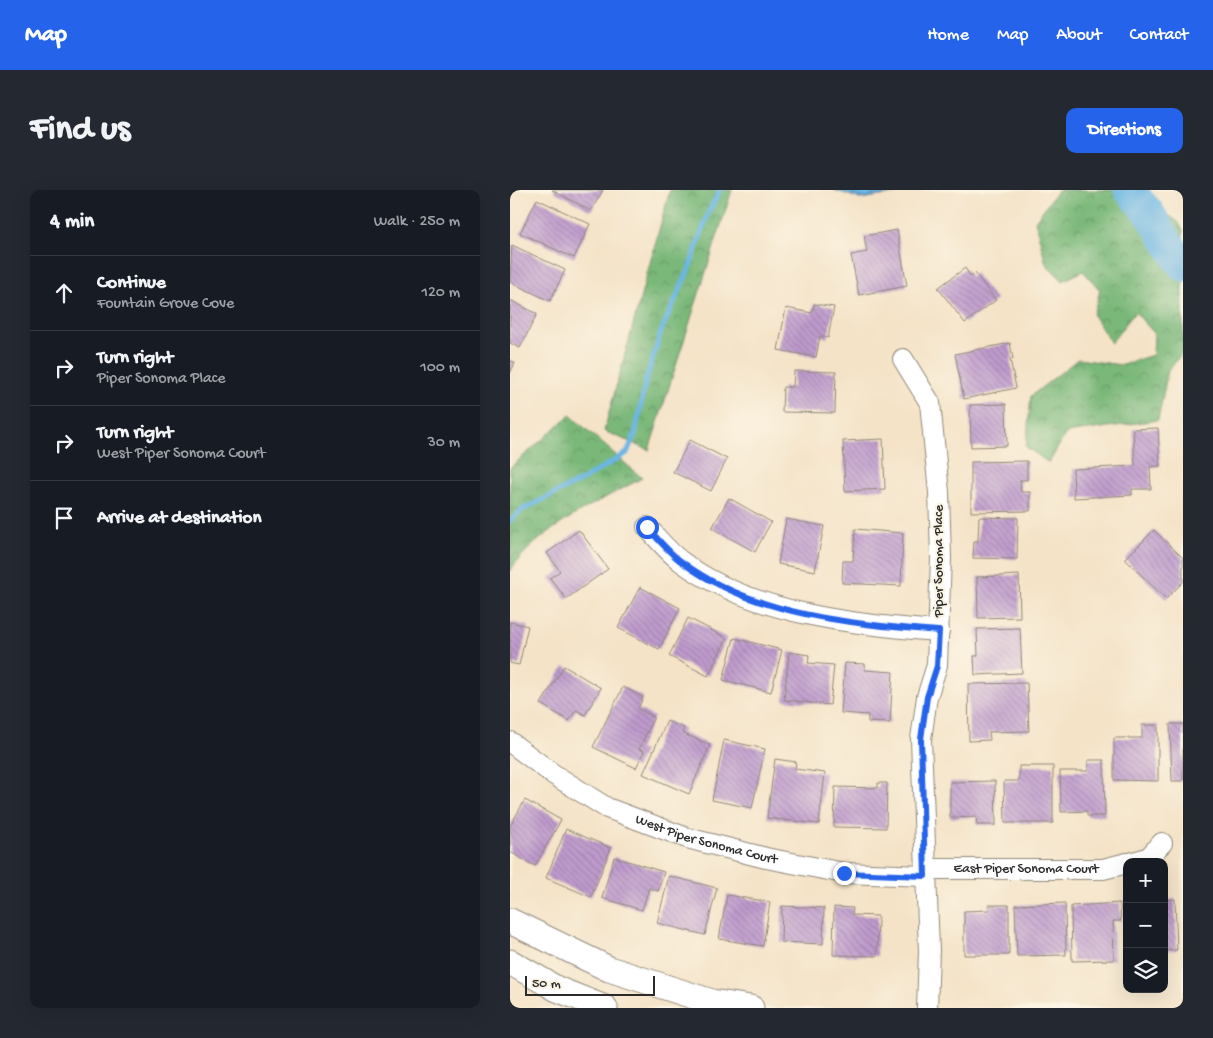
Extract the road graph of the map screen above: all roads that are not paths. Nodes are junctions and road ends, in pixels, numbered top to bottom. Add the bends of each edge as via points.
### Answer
1 (903, 359) dead end
2 (647, 527) dead end
3 (939, 631) junction
4 (510, 742) edge
5 (1162, 843) dead end
6 (1148, 858) edge
7 (1123, 864) edge
8 (925, 872) junction
9 (510, 921) edge
10 (510, 962) edge
11 (605, 1008) edge
12 (751, 1008) edge
13 (927, 1008) edge

1 - 3 street, Piper Sonoma Place via 930,403 939,492
2 - 3 street via 681,562 731,591 791,610 867,626
3 - 8 street, Piper Sonoma Place via 937,666 927,697 921,739
4 - 8 street, West Piper Sonoma Court via 607,808 687,838 844,873
5 - 6 street
7 - 8 street, East Piper Sonoma Court via 1104,869
8 - 13 street, Piper Sonoma Place via 929,951
9 - 12 street via 609,969 712,1002
10 - 11 street via 557,989

